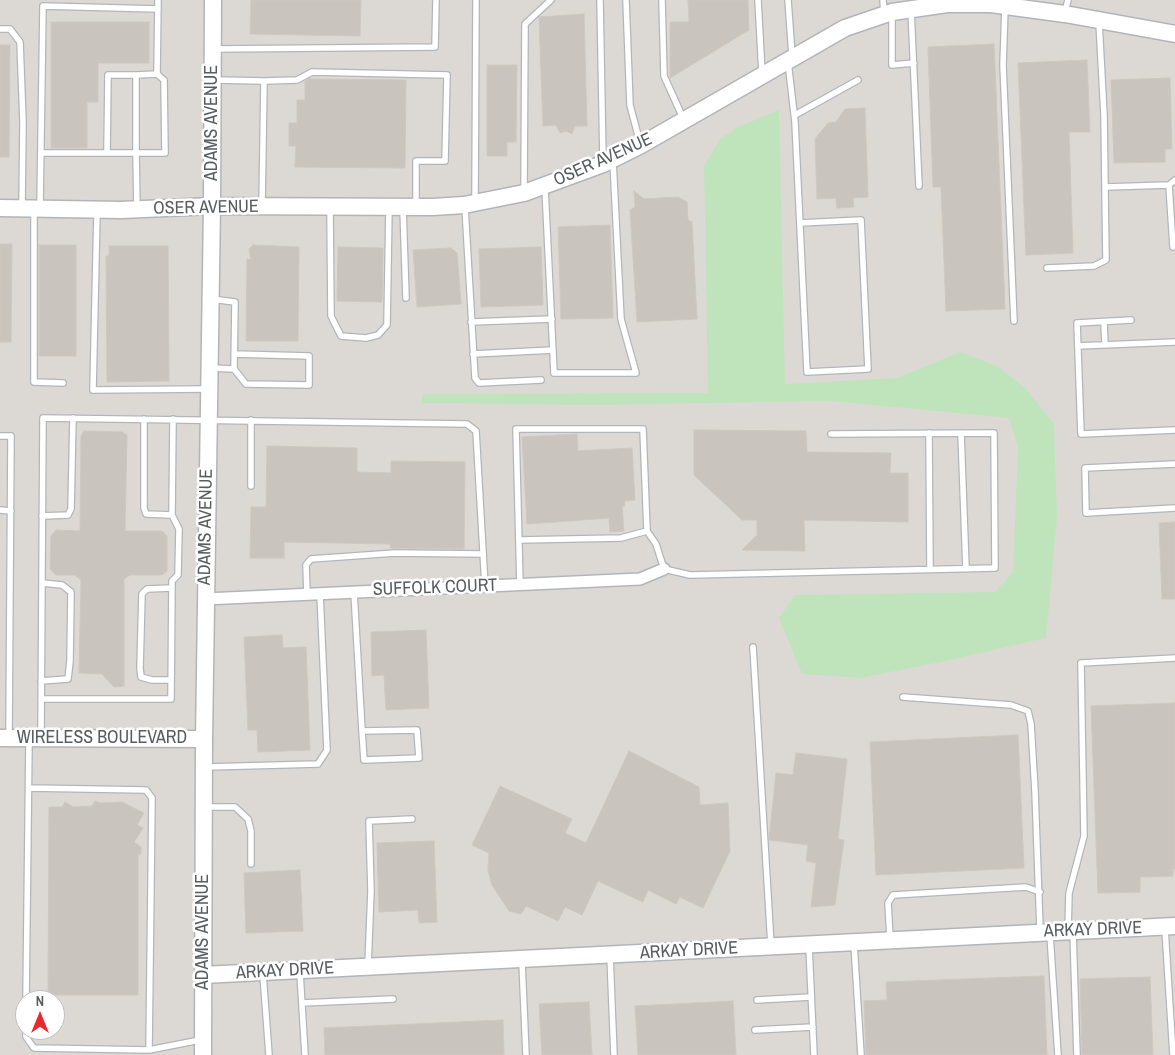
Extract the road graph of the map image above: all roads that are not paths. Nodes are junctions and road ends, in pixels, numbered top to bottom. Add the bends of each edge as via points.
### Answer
1 (158, 0) edge
2 (212, 0) edge
3 (436, 0) edge
4 (476, 0) edge
5 (551, 0) edge
6 (600, 0) edge
7 (626, 0) edge
8 (662, 0) edge
9 (758, 0) edge
10 (788, 0) edge
11 (86, 3) edge
12 (1000, 3) edge
13 (921, 6) edge
14 (1066, 7) edge
15 (158, 9) junction
16 (886, 9) edge
17 (1099, 20) junction
18 (0, 29) edge
19 (1175, 34) edge
20 (212, 49) junction
21 (790, 58) junction
22 (914, 63) junction
23 (157, 74) junction
24 (136, 75) junction
25 (762, 75) junction
26 (212, 80) junction
27 (858, 80) dead end
28 (264, 81) junction
29 (795, 115) junction
30 (684, 120) junction
31 (641, 145) junction
32 (41, 153) junction
33 (106, 153) junction
34 (136, 153) junction
35 (608, 162) junction
36 (1175, 180) edge
37 (1169, 185) junction
38 (545, 186) junction
39 (919, 186) dead end
40 (1106, 187) junction
41 (524, 193) junction
42 (470, 204) junction
43 (212, 206) junction
44 (262, 206) junction
45 (330, 206) junction
46 (403, 207) junction
47 (0, 208) edge
48 (32, 208) junction
49 (137, 209) junction
50 (97, 210) junction
51 (800, 223) junction
52 (1174, 247) dead end
53 (1047, 268) dead end
54 (210, 298) junction
55 (406, 298) dead end
56 (552, 319) junction
57 (1014, 320) dead end
58 (1131, 320) dead end
59 (471, 322) junction
60 (1104, 322) junction
61 (1175, 342) edge
62 (1105, 345) junction
63 (1078, 346) junction
64 (553, 350) junction
65 (234, 354) junction
66 (473, 354) junction
67 (209, 368) junction
68 (234, 369) junction
69 (541, 380) dead end
70 (63, 383) dead end
71 (209, 389) junction
72 (73, 418) junction
73 (144, 419) junction
74 (173, 419) junction
75 (208, 419) junction
76 (251, 420) junction
77 (1175, 430) edge
78 (929, 433) junction
79 (961, 433) junction
80 (831, 434) dead end
81 (0, 436) edge
82 (1175, 464) edge
83 (251, 486) dead end
84 (1175, 508) edge
85 (0, 510) edge
86 (10, 511) junction
87 (172, 515) junction
88 (42, 516) junction
89 (647, 531) junction
90 (519, 540) junction
91 (483, 554) junction
92 (966, 568) junction
93 (664, 569) junction
94 (930, 569) junction
95 (42, 583) junction
96 (520, 585) junction
97 (485, 586) junction
98 (172, 588) junction
99 (354, 592) junction
100 (306, 594) junction
101 (320, 594) junction
102 (205, 599) junction
103 (753, 647) dead end
104 (1175, 658) edge
105 (171, 680) junction
106 (41, 681) junction
107 (0, 685) edge
108 (9, 686) junction
109 (903, 697) dead end
110 (41, 699) junction
111 (362, 731) junction
112 (5, 738) edge
113 (35, 738) junction
114 (204, 739) junction
115 (204, 767) junction
116 (29, 788) junction
117 (204, 807) junction
118 (412, 819) dead end
119 (251, 864) dead end
120 (1040, 892) junction
121 (1170, 926) edge
122 (1045, 932) junction
123 (1070, 932) junction
124 (890, 940) junction
125 (854, 942) junction
126 (809, 945) junction
127 (771, 947) junction
128 (610, 955) junction
129 (522, 960) junction
130 (368, 967) junction
131 (300, 970) junction
132 (263, 972) junction
133 (203, 975) junction
134 (1175, 987) edge
135 (1168, 988) junction
136 (26, 990) edge
137 (811, 997) junction
138 (393, 999) dead end
139 (757, 1000) dead end
140 (302, 1003) junction
141 (1172, 1020) edge
142 (813, 1027) junction
143 (755, 1030) dead end
144 (28, 1040) edge
145 (203, 1047) edge
146 (149, 1050) junction
147 (1173, 1052) edge
148 (269, 1055) edge
149 (305, 1055) edge
150 (526, 1055) edge
151 (614, 1055) edge
152 (814, 1055) edge
153 (861, 1055) edge
154 (1058, 1055) edge
155 (1077, 1055) edge

1 - 15 lane
2 - 20 street, ADAMS AVENUE
3 - 20 lane via 435,48
4 - 42 lane
5 - 41 lane via 525,24
6 - 35 lane
7 - 31 lane via 630,105
8 - 30 lane via 664,76
9 - 25 lane
10 - 21 lane
11 - 15 lane
11 - 32 lane via 43,6
12 - 13 street, OSER AVENUE
12 - 14 street, OSER AVENUE
12 - 57 lane
13 - 16 street, OSER AVENUE
13 - 22 lane
14 - 17 street, OSER AVENUE
15 - 23 lane
16 - 21 street, OSER AVENUE
16 - 22 lane via 892,65
17 - 19 street, OSER AVENUE
17 - 40 lane
18 - 48 lane via 10,29 20,42
20 - 26 street, ADAMS AVENUE
21 - 25 street, OSER AVENUE
21 - 29 lane
22 - 39 lane
23 - 24 lane
23 - 34 lane via 164,80 165,153
24 - 33 lane via 108,75
24 - 34 lane
25 - 30 street, OSER AVENUE
26 - 28 lane
26 - 43 street, ADAMS AVENUE
27 - 29 lane
28 - 44 lane
28 - 46 lane via 297,80 312,72 447,75 445,161 416,161
29 - 51 lane
30 - 31 street, OSER AVENUE
31 - 35 street, OSER AVENUE
32 - 33 lane
32 - 48 lane
33 - 34 lane
34 - 49 lane
35 - 38 street, OSER AVENUE
35 - 64 lane via 621,318 636,373 554,373
36 - 37 lane
37 - 40 lane
37 - 52 lane
38 - 41 street, OSER AVENUE
38 - 56 lane
40 - 53 lane via 1106,260 1094,266
41 - 42 street, OSER AVENUE
42 - 46 street, OSER AVENUE
42 - 59 lane
43 - 44 street, OSER AVENUE
43 - 49 street, OSER AVENUE
43 - 54 street, ADAMS AVENUE
44 - 45 street, OSER AVENUE
45 - 46 street, OSER AVENUE
45 - 46 lane via 331,316 341,336 366,338 378,335 387,325
46 - 55 lane
47 - 48 street, OSER AVENUE
48 - 50 street, OSER AVENUE
48 - 70 lane via 34,382
49 - 50 street, OSER AVENUE
50 - 71 lane via 92,390
51 - 51 lane via 808,372 868,369 861,220
54 - 65 lane via 235,302
54 - 67 street, ADAMS AVENUE
56 - 59 lane
56 - 64 lane
58 - 60 lane
59 - 66 lane
60 - 62 lane
60 - 63 lane via 1077,323
61 - 62 lane
62 - 63 lane
63 - 77 lane via 1081,434
64 - 66 lane
65 - 68 lane
65 - 68 lane via 309,356 309,386 246,384
66 - 69 lane via 474,378 479,383
67 - 68 lane
67 - 71 street, ADAMS AVENUE
71 - 75 street, ADAMS AVENUE
72 - 73 lane
72 - 88 lane via 71,509 68,515
72 - 88 lane via 43,418
73 - 74 lane
73 - 87 lane via 144,508 146,514
74 - 75 lane
74 - 87 lane
75 - 76 lane
75 - 102 street, ADAMS AVENUE
76 - 83 lane
76 - 91 lane via 467,424 476,431
78 - 79 lane
78 - 80 lane
78 - 94 lane
79 - 92 lane
79 - 92 lane via 994,433 995,568
81 - 86 lane via 10,436
82 - 84 lane via 1085,468 1086,512
85 - 86 lane
86 - 108 lane
87 - 98 lane via 179,529 178,575 172,580
88 - 95 lane
89 - 90 lane via 621,538
89 - 90 lane via 643,429 516,429
89 - 93 lane via 656,544
90 - 96 lane
91 - 97 lane
91 - 100 lane via 395,553 311,559 306,565
92 - 94 lane
93 - 94 lane via 690,575
93 - 96 street, SUFFOLK COURT via 640,579
95 - 106 lane
95 - 106 lane via 62,585 71,592 68,679
96 - 97 street, SUFFOLK COURT
97 - 99 street, SUFFOLK COURT
98 - 105 lane
98 - 105 lane via 147,590 142,594 140,668 141,677
99 - 101 street, SUFFOLK COURT
99 - 111 lane
100 - 101 street, SUFFOLK COURT
100 - 102 street, SUFFOLK COURT
101 - 115 lane via 327,750 323,757 318,764
102 - 114 street, ADAMS AVENUE
103 - 127 lane
104 - 123 lane via 1081,663 1084,836 1070,893
105 - 110 lane via 171,699
106 - 110 lane
107 - 108 lane
108 - 112 lane
109 - 120 lane via 1011,705 1028,711
110 - 113 lane
111 - 111 lane via 364,760 419,758 417,730
112 - 113 street, WIRELESS BOULEVARD
113 - 114 street, WIRELESS BOULEVARD
113 - 116 lane
114 - 115 street, ADAMS AVENUE
115 - 117 street, ADAMS AVENUE
116 - 136 lane
116 - 146 lane via 146,790 152,798
117 - 119 lane via 235,806 244,815 251,831
117 - 133 street, ADAMS AVENUE
118 - 130 lane via 369,821
120 - 122 lane
120 - 124 lane via 1026,887 893,894 888,903
121 - 123 street, ARKAY DRIVE
121 - 135 lane
122 - 123 street, ARKAY DRIVE
122 - 124 street, ARKAY DRIVE
122 - 154 lane
123 - 155 lane
124 - 125 street, ARKAY DRIVE
125 - 126 street, ARKAY DRIVE
125 - 153 lane
126 - 127 street, ARKAY DRIVE
126 - 137 lane
127 - 128 street, ARKAY DRIVE
128 - 129 street, ARKAY DRIVE
128 - 151 lane
129 - 130 street, ARKAY DRIVE
129 - 150 lane
130 - 131 street, ARKAY DRIVE
131 - 132 street, ARKAY DRIVE
131 - 140 lane
132 - 133 street, ARKAY DRIVE
132 - 148 lane
133 - 145 street, ADAMS AVENUE
134 - 135 lane
135 - 141 lane
137 - 139 lane
137 - 142 lane
138 - 140 lane
140 - 149 lane
141 - 147 lane
142 - 143 lane
142 - 152 lane
144 - 146 lane via 34,1048
145 - 146 lane

